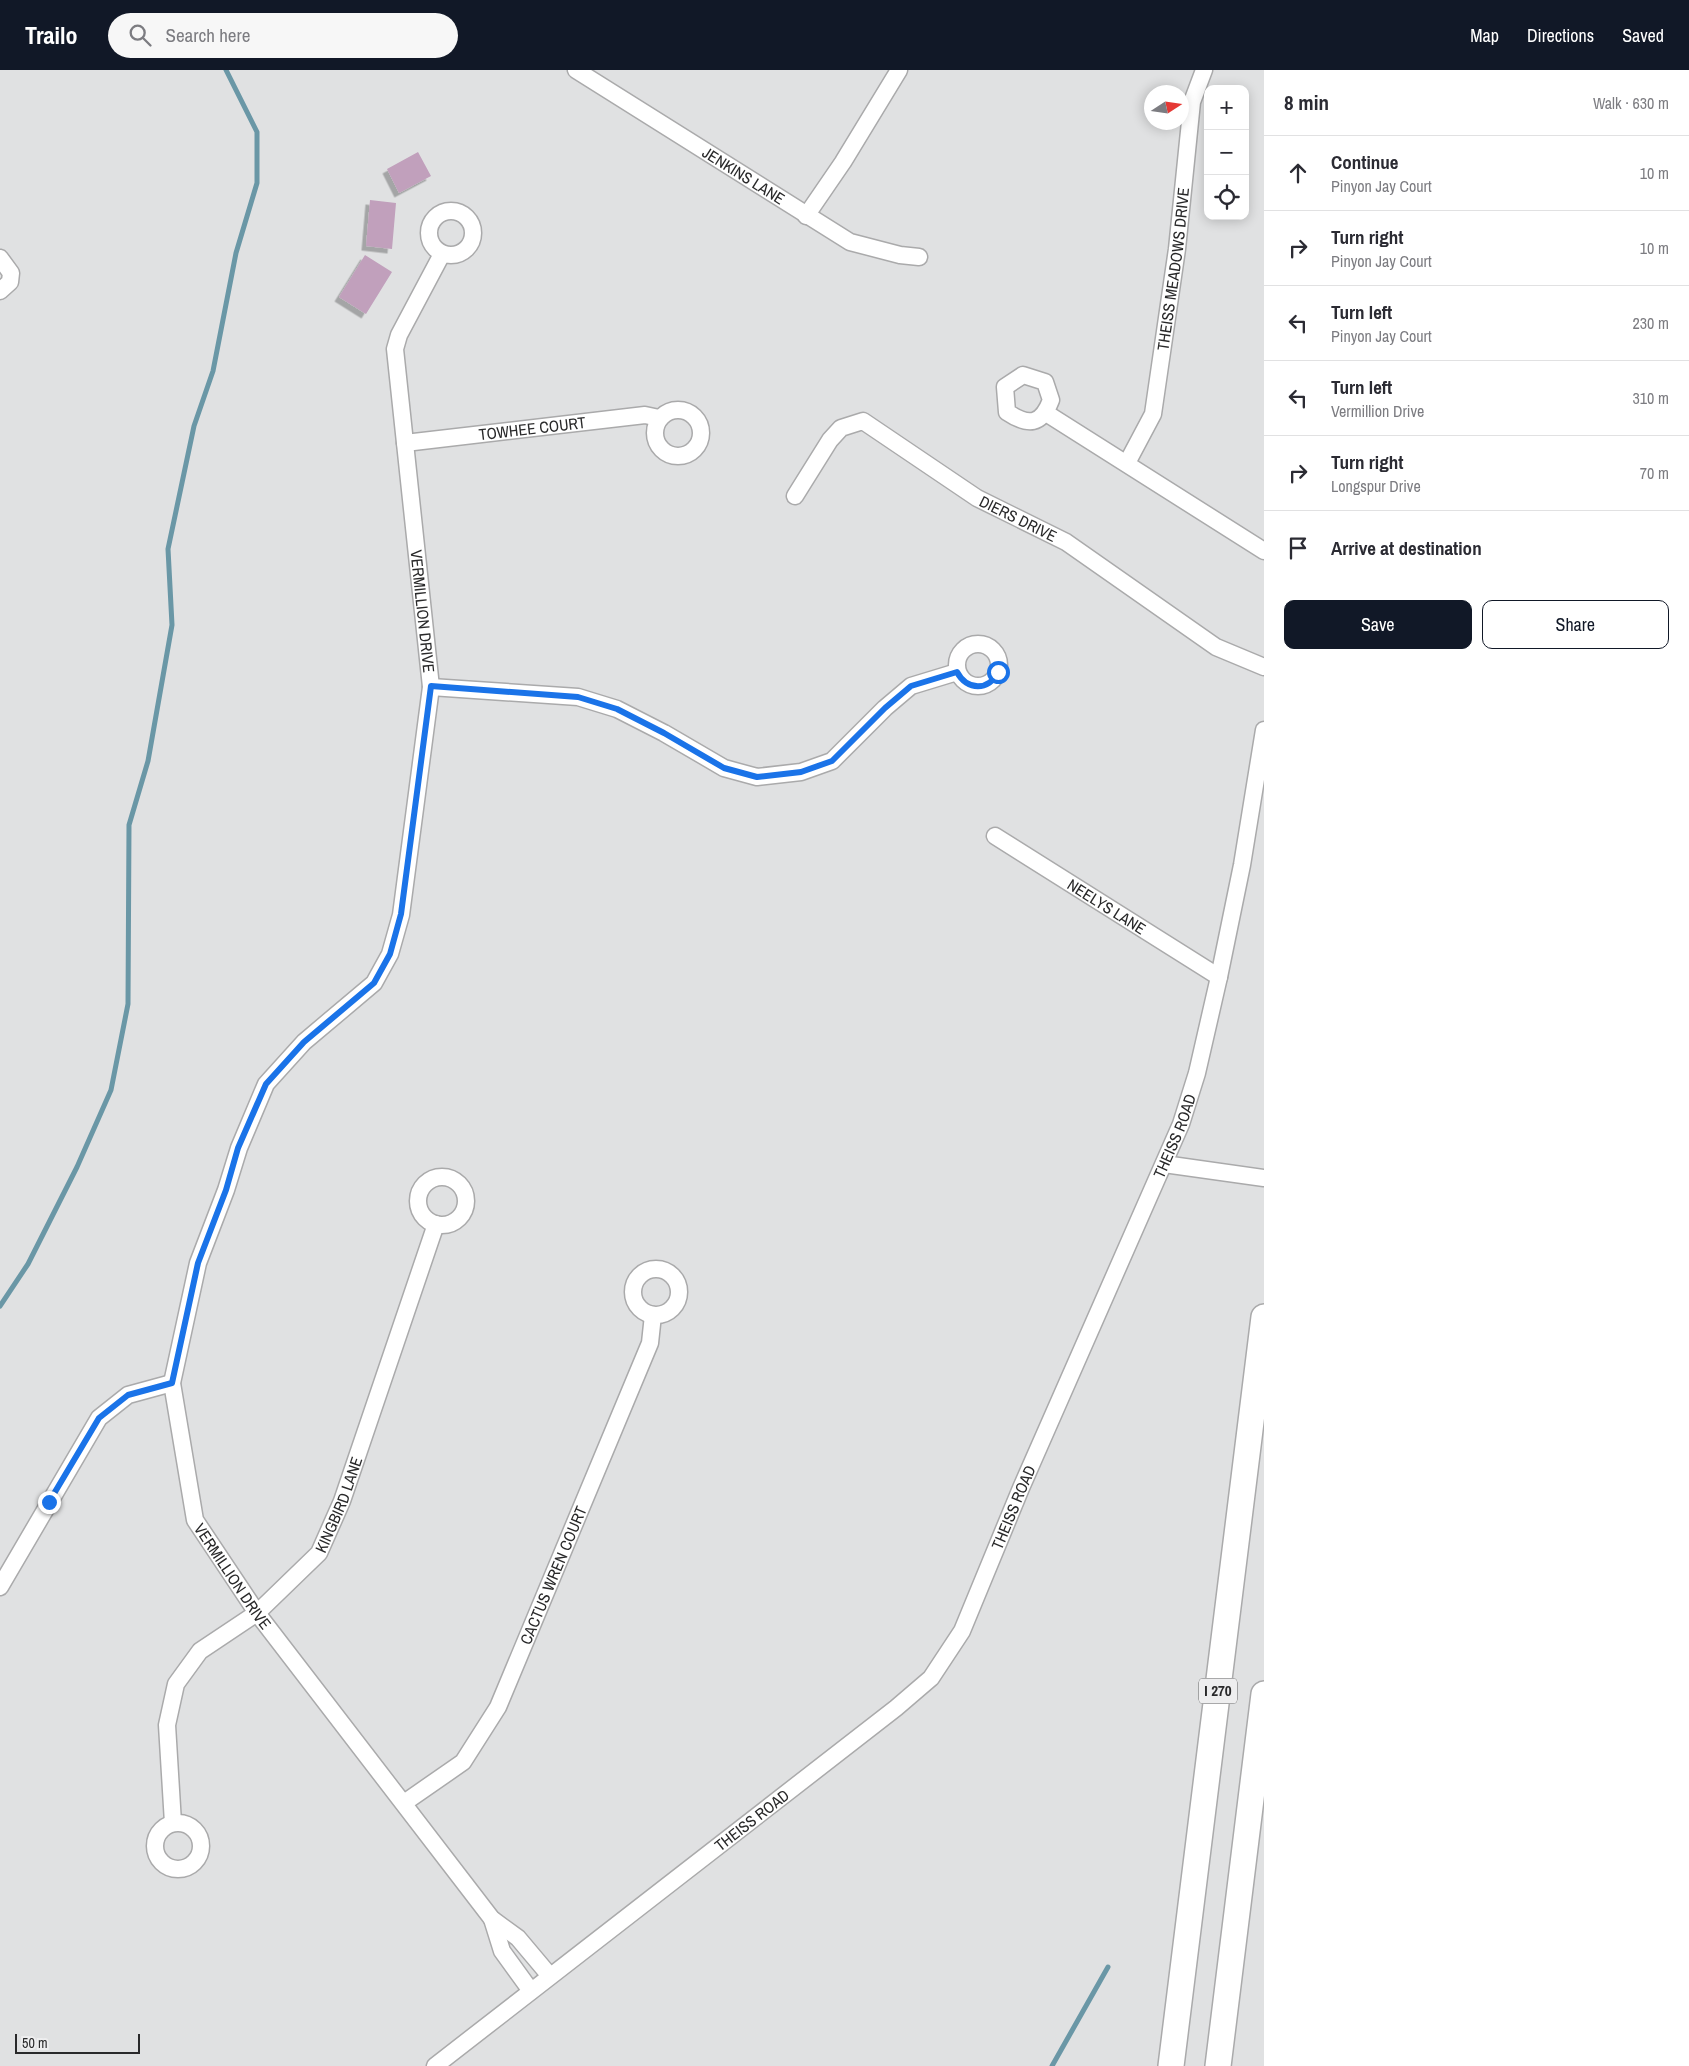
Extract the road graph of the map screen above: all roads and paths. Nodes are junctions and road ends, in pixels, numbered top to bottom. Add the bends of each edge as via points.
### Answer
1 (576, 70) edge
2 (899, 70) edge
3 (1204, 70) edge
4 (806, 216) junction
5 (442, 254) dead end
6 (919, 257) dead end
7 (0, 258) edge
8 (0, 291) edge
9 (1046, 413) dead end
10 (659, 418) dead end
11 (405, 443) junction
12 (1127, 463) junction
13 (795, 496) dead end
14 (1264, 551) edge
15 (1264, 667) edge
16 (957, 672) dead end
17 (431, 686) junction
18 (1264, 730) edge
19 (994, 836) dead end
20 (1219, 977) junction
21 (1164, 1164) junction
22 (1264, 1178) edge
23 (436, 1224) dead end
24 (653, 1315) dead end
25 (1264, 1317) edge
26 (172, 1383) junction
27 (0, 1587) edge
28 (257, 1613) junction
29 (1264, 1694) edge
30 (404, 1803) junction
31 (173, 1823) dead end
32 (492, 1920) junction
33 (550, 1976) junction
34 (531, 1991) junction
35 (436, 2066) edge
36 (1171, 2066) edge
37 (1218, 2066) edge

1 - 4 street, JENKINS LANE
2 - 4 street
3 - 12 street, THEISS MEADOWS DRIVE via 1192,102 1177,249 1152,414
4 - 6 street, JENKINS LANE via 850,242
5 - 11 street, VERMILLION DRIVE via 399,335 395,349
7 - 8 street via 11,273 10,282
9 - 12 street
10 - 11 street, TOWHEE COURT via 645,415
11 - 17 street, VERMILLION DRIVE
12 - 14 street
13 - 15 street, DIERS DRIVE via 830,440 841,428 863,421 977,498 1066,542 1216,647
16 - 17 street via 911,686 832,761 801,772 757,777 724,768 617,709 578,697
17 - 26 street, VERMILLION DRIVE via 401,914 390,954 374,983 304,1042 266,1084 238,1148 198,1263
18 - 20 street, THEISS ROAD via 1242,865
19 - 20 street, NEELYS LANE
20 - 21 street, THEISS ROAD via 1188,1102
21 - 22 street
21 - 33 street, THEISS ROAD via 1021,1488 974,1605 942,1665 896,1708
23 - 28 street, KINGBIRD LANE via 342,1500 319,1553
24 - 30 street, CACTUS WREN COURT via 650,1343 498,1707 463,1762
25 - 36 highway, I 270
26 - 27 street via 128,1395 99,1418
26 - 28 street, VERMILLION DRIVE via 195,1520
28 - 30 street, VERMILLION DRIVE
28 - 31 street, KINGBIRD LANE via 200,1651 176,1684 167,1725
29 - 37 highway
30 - 32 street, VERMILLION DRIVE
32 - 33 street, VERMILLION DRIVE via 518,1938
32 - 34 street, VERMILLION DRIVE via 502,1951
33 - 34 street, THEISS ROAD
34 - 35 street, THEISS ROAD

